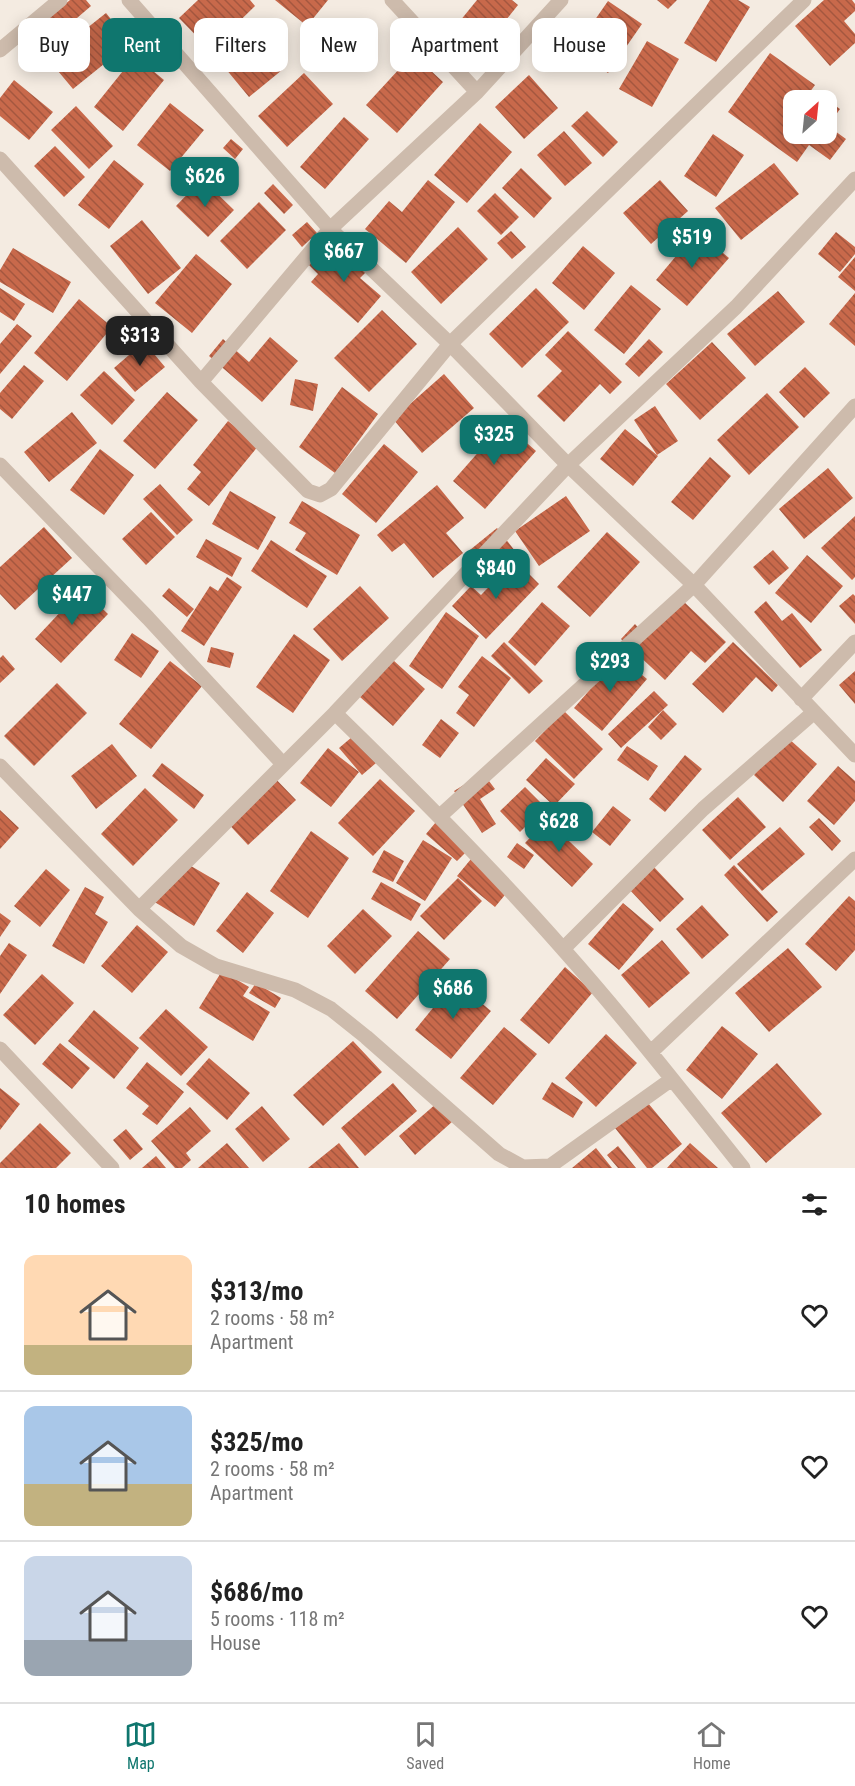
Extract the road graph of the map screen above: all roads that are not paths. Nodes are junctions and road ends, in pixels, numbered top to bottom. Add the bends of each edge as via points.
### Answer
1 (60, 0) edge
2 (129, 0) edge
3 (392, 0) edge
4 (561, 0) edge
5 (804, 0) edge
6 (0, 50) edge
7 (477, 92) junction
8 (0, 159) edge
9 (855, 179) edge
10 (330, 229) junction
11 (450, 344) junction
12 (201, 382) junction
13 (855, 406) edge
14 (0, 465) edge
15 (567, 465) junction
16 (694, 585) junction
17 (855, 642) edge
18 (801, 699) junction
19 (335, 713) junction
20 (813, 713) junction
21 (855, 755) edge
22 (283, 765) junction
23 (0, 766) edge
24 (440, 816) junction
25 (855, 859) edge
26 (139, 909) junction
27 (563, 949) junction
28 (0, 1049) edge
29 (651, 1052) junction
30 (672, 1079) junction
31 (112, 1168) edge
32 (743, 1168) edge

1 - 6 street
2 - 10 street
3 - 7 street
4 - 7 street
5 - 11 street
7 - 10 street
8 - 12 street
9 - 15 street via 736,307
10 - 11 street
10 - 12 street
11 - 12 street via 331,489 320,495 308,491
11 - 15 street
13 - 16 street
14 - 22 street
15 - 16 street
15 - 19 street
16 - 18 street
16 - 24 street
17 - 18 street
18 - 20 street
19 - 22 street
19 - 24 street
20 - 21 street
20 - 27 street via 703,809
22 - 26 street
23 - 26 street
24 - 27 street
25 - 29 street
26 - 30 street via 182,946 216,966 295,990 331,1010 499,1154 523,1167 550,1166
27 - 29 street
28 - 31 street
29 - 30 street
30 - 32 street

